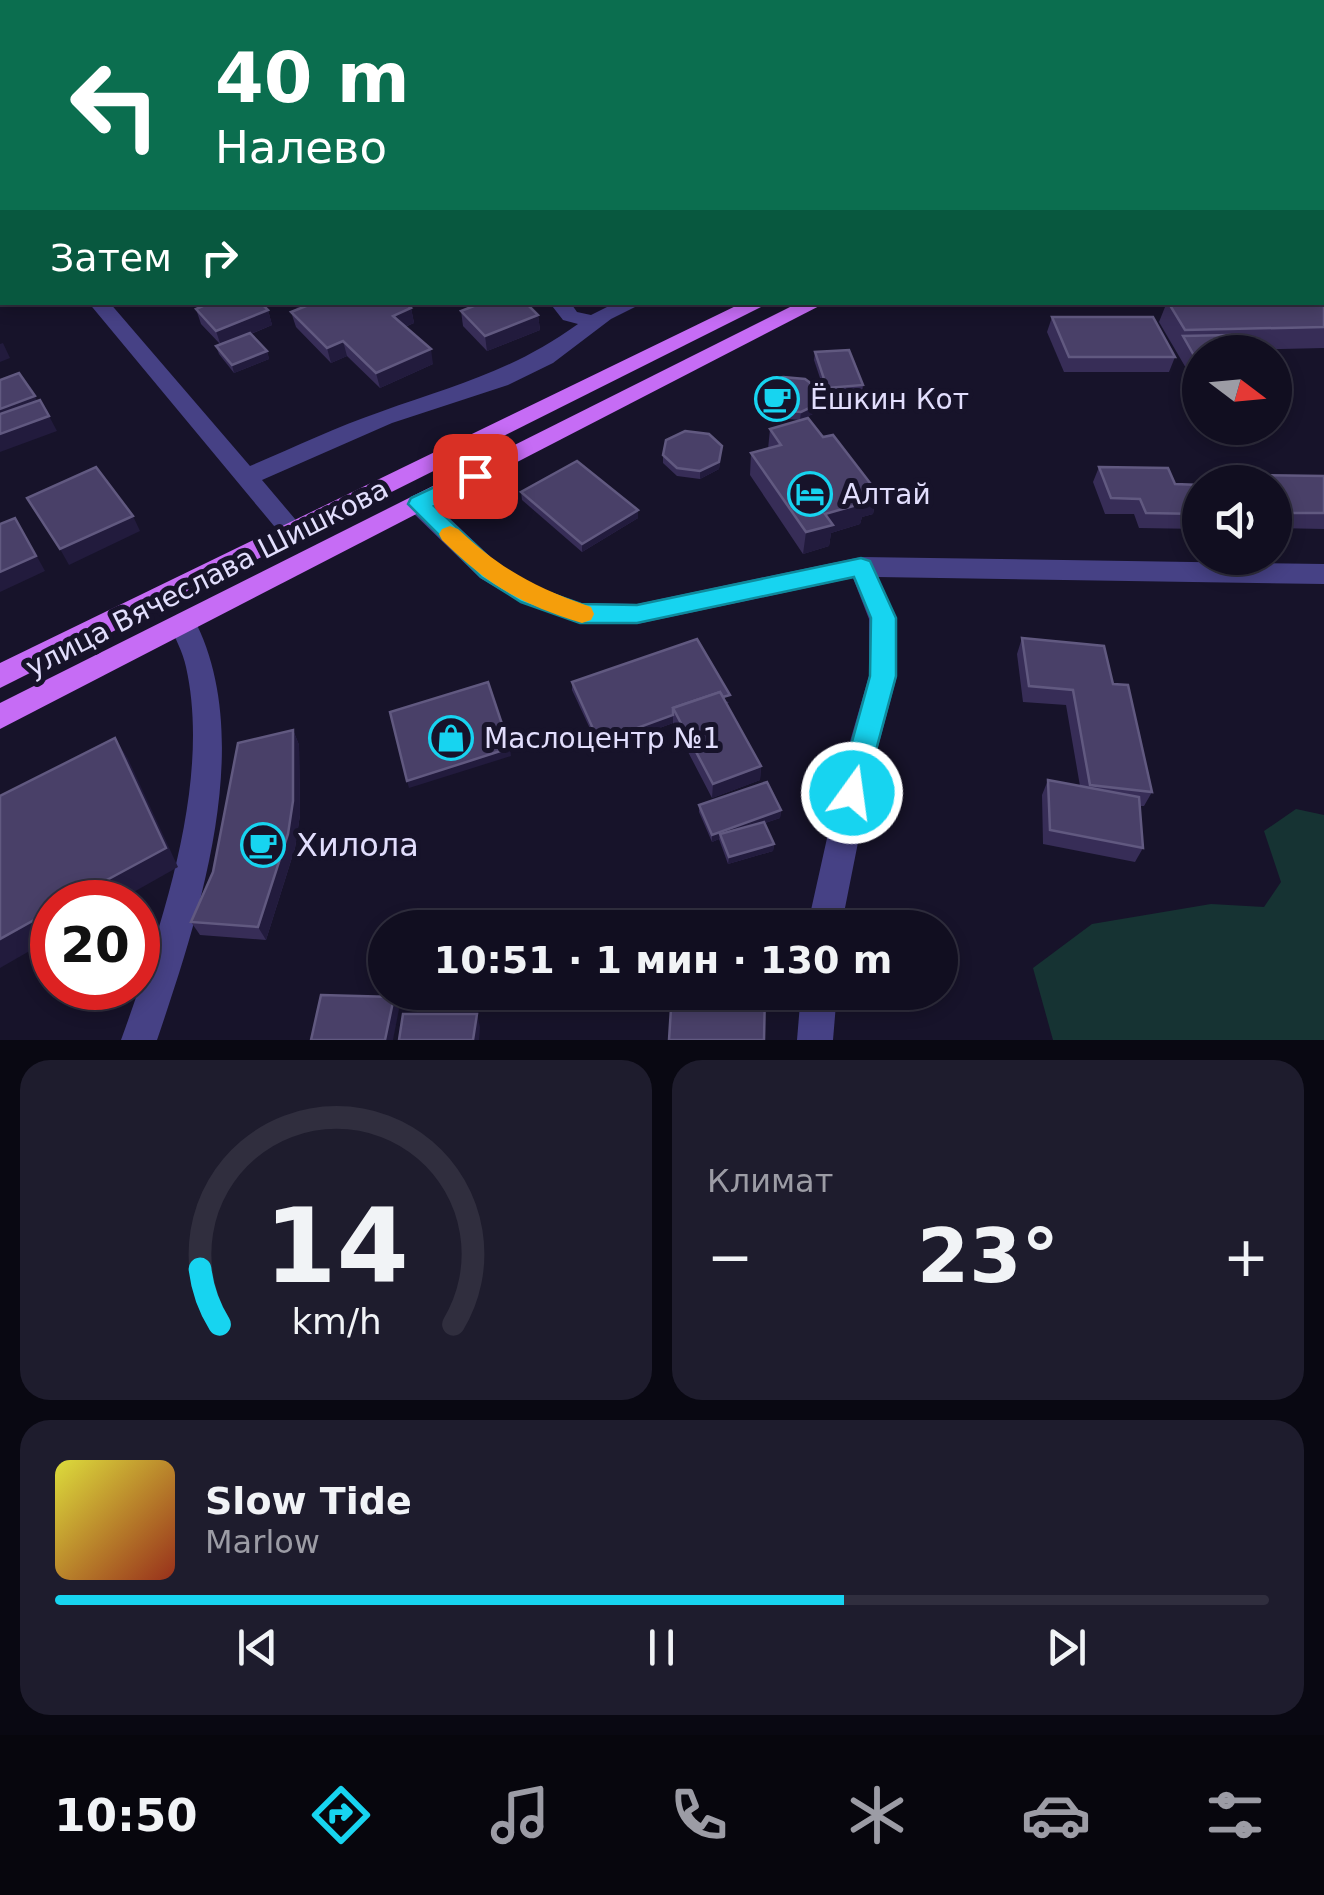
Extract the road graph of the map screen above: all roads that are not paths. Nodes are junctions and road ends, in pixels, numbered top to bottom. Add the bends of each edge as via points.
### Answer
1 (100, 305) edge
2 (562, 305) edge
3 (629, 305) edge
4 (755, 305) edge
5 (810, 305) edge
6 (592, 322) junction
7 (244, 478) junction
8 (419, 504) junction
9 (294, 532) junction
10 (861, 567) junction
11 (1324, 574) edge
12 (184, 624) junction
13 (0, 676) edge
14 (0, 717) edge
15 (828, 910) edge
16 (817, 1010) edge
17 (140, 1040) edge
18 (815, 1040) edge

1 - 7 street
2 - 6 street via 574,319
3 - 6 street
4 - 9 main road, улица Вячеслава Шишкова
5 - 8 main road, улица Вячеслава Шишкова
6 - 7 street via 514,374 384,418
7 - 9 street
8 - 10 street via 489,571 580,614 637,614
8 - 12 main road, улица Вячеслава Шишкова
9 - 13 main road, улица Вячеслава Шишкова
10 - 11 street
10 - 15 street via 884,618 883,676
12 - 14 main road, улица Вячеслава Шишкова
12 - 17 street via 197,645 208,734 196,848
16 - 18 street

